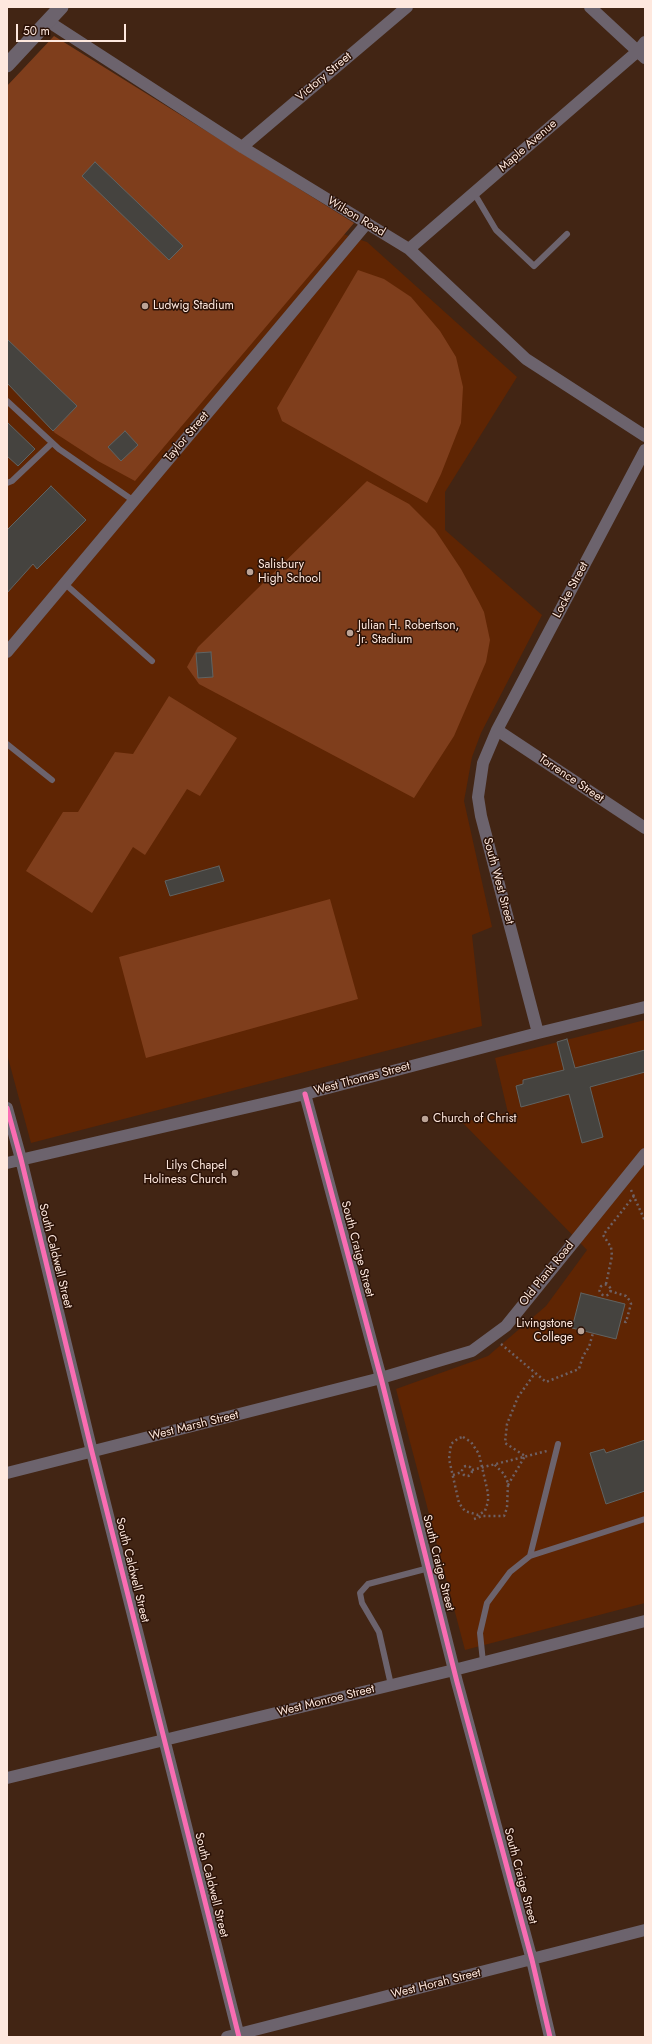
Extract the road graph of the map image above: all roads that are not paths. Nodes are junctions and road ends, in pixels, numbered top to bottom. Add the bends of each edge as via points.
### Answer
1 (61, 7) edge
2 (407, 7) edge
3 (590, 7) edge
4 (49, 22) junction
5 (643, 50) edge
6 (7, 65) edge
7 (242, 147) junction
8 (474, 194) junction
9 (367, 223) junction
10 (567, 234) dead end
11 (409, 249) junction
12 (7, 401) edge
13 (645, 436) edge
14 (52, 442) junction
15 (645, 450) edge
16 (7, 482) edge
17 (134, 501) junction
18 (64, 583) junction
19 (7, 652) edge
20 (152, 661) dead end
21 (497, 730) junction
22 (7, 744) edge
23 (52, 780) dead end
24 (645, 828) edge
25 (645, 1007) edge
26 (538, 1032) junction
27 (305, 1094) junction
28 (7, 1108) edge
29 (645, 1154) edge
30 (21, 1159) junction
31 (7, 1163) edge
32 (381, 1378) junction
33 (558, 1446) road end
34 (92, 1452) junction
35 (7, 1473) edge
36 (645, 1519) edge
37 (530, 1556) junction
38 (429, 1568) junction
39 (645, 1621) edge
40 (483, 1662) junction
41 (454, 1670) junction
42 (391, 1685) junction
43 (164, 1740) junction
44 (7, 1778) edge
45 (645, 1930) edge
46 (532, 1960) junction
47 (234, 2036) edge
48 (550, 2037) edge

1 - 4 street
2 - 7 street, Victory Street
3 - 5 street
4 - 6 street
4 - 7 street, Wilson Road
5 - 8 street, Maple Avenue
7 - 9 street, Wilson Road
8 - 10 lane via 496,230 534,266
8 - 11 street, Maple Avenue
9 - 11 street, Wilson Road
9 - 17 street, Taylor Street
11 - 13 street, Wilson Road via 526,359
12 - 14 lane
14 - 16 lane via 12,481
14 - 17 lane
15 - 21 street, Locke Street
17 - 18 street, Taylor Street
18 - 19 street, Taylor Street
18 - 20 lane
21 - 24 street, Torrence Street
21 - 26 street, South West Street via 483,763 478,797
22 - 23 lane
25 - 26 street, West Thomas Street
26 - 27 street, West Thomas Street
27 - 30 street, West Thomas Street
27 - 32 street, South Craige Street
28 - 30 street, South Caldwell Street
29 - 32 street, Old Plank Road via 506,1326 472,1351
30 - 31 street, West Thomas Street
30 - 34 street, South Caldwell Street
32 - 34 street, West Marsh Street
32 - 38 street, South Craige Street
33 - 37 lane
34 - 35 street, West Marsh Street
34 - 43 street, South Caldwell Street
36 - 37 lane
37 - 40 lane via 510,1572 487,1603 480,1633
38 - 41 street, South Craige Street
38 - 42 lane via 368,1584 360,1593 362,1604 379,1632
39 - 40 street, West Monroe Street
40 - 41 street, West Monroe Street
41 - 42 street, West Monroe Street
41 - 46 street, South Craige Street
42 - 43 street, West Monroe Street
43 - 44 street, West Monroe Street
43 - 47 street, South Caldwell Street
45 - 46 street, West Horah Street
46 - 47 street, West Horah Street
46 - 48 street, South Craige Street

